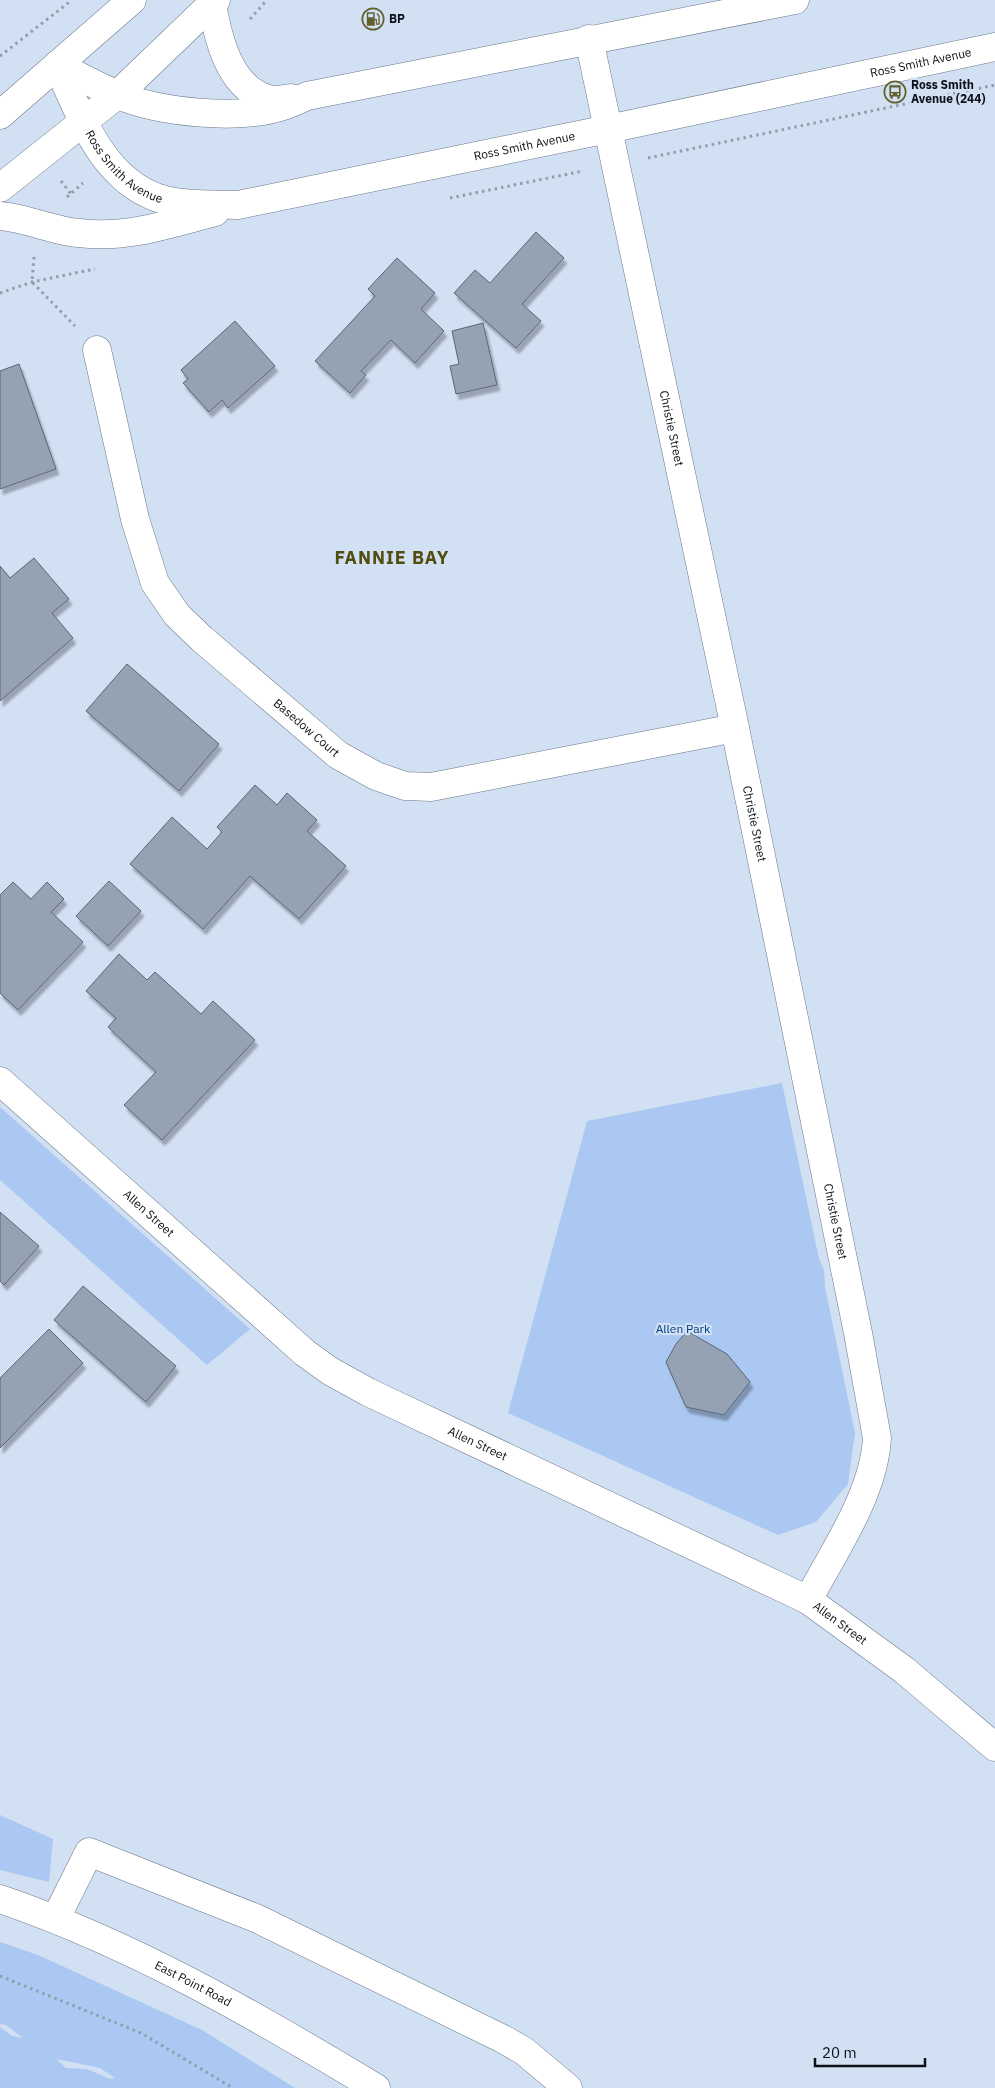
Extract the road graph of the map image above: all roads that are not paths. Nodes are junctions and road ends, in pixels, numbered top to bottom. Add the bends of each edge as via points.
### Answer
1 (132, 0) edge
2 (795, 0) edge
3 (214, 2) edge
4 (589, 39) junction
5 (995, 46) edge
6 (57, 65) junction
7 (117, 95) junction
8 (307, 96) junction
9 (0, 115) edge
10 (84, 122) junction
11 (608, 129) junction
12 (0, 188) edge
13 (238, 205) junction
14 (0, 216) edge
15 (98, 350) road end
16 (735, 728) junction
17 (0, 1081) edge
18 (808, 1600) junction
19 (995, 1747) edge
20 (0, 1900) edge
21 (56, 1918) junction
22 (376, 2088) edge
23 (568, 2088) edge

1 - 6 street
2 - 4 street
3 - 7 street, Ross Smith Avenue
3 - 8 street via 225,55 246,85 267,99
4 - 8 street
4 - 11 street, Christie Street
5 - 11 street, Ross Smith Avenue
6 - 7 street
6 - 9 street
6 - 10 street, Ross Smith Avenue
7 - 8 street via 180,111 218,113 286,106
7 - 10 street, Ross Smith Avenue
10 - 12 street, Ross Smith Avenue
10 - 13 street, Ross Smith Avenue via 111,165 126,181 143,191 175,202
11 - 13 street, Ross Smith Avenue
11 - 16 street, Christie Street
13 - 14 street via 140,231 109,235 58,230
15 - 16 street, Basedow Court via 134,519 155,584 177,615 202,639 338,755 359,768 405,786 431,787
16 - 18 street, Christie Street via 877,1438 872,1474
17 - 18 street, Allen Street via 298,1347 330,1371
18 - 19 street, Allen Street via 904,1670
20 - 21 street, East Point Road
21 - 22 street, East Point Road via 137,1954 226,2001
21 - 23 street via 89,1852 258,1919 486,2030 524,2051

